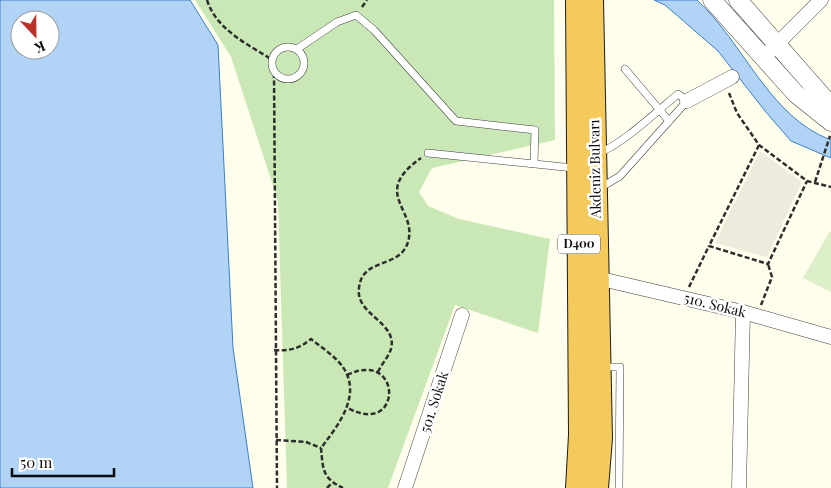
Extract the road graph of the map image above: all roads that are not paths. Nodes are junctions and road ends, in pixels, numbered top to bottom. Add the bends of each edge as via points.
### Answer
1 (576, 0) edge
2 (592, 0) edge
3 (712, 0) edge
4 (738, 0) edge
5 (821, 0) edge
6 (777, 44) junction
7 (297, 49) junction
8 (764, 57) junction
9 (625, 69) dead end
10 (732, 77) road end
11 (687, 102) junction
12 (831, 102) edge
13 (659, 109) junction
14 (669, 121) junction
15 (831, 122) edge
16 (595, 152) junction
17 (428, 153) road end
18 (534, 163) junction
19 (578, 168) junction
20 (596, 191) junction
21 (597, 278) junction
22 (750, 314) junction
23 (462, 315) dead end
24 (831, 337) edge
25 (599, 367) junction
26 (405, 488) edge
27 (577, 488) edge
28 (597, 488) edge
29 (619, 488) edge
30 (739, 488) edge

1 - 19 highway, Akdeniz Bulvarı / D400
2 - 16 highway, Akdeniz Bulvarı / D400
3 - 8 street
4 - 6 street
5 - 6 street
6 - 8 street
6 - 12 street
7 - 7 lane via 303,55 302,71 289,80 274,73 271,59 275,52 282,47
7 - 18 lane via 337,22 356,15 374,30 456,121 535,130
8 - 15 street via 796,94
9 - 13 lane
10 - 11 street
11 - 13 lane via 678,94
11 - 14 lane
13 - 14 lane
13 - 16 lane via 604,152
14 - 20 lane via 620,176
16 - 20 highway, Akdeniz Bulvarı / D400
17 - 18 lane
18 - 19 lane
19 - 27 highway, Akdeniz Bulvarı / D400 via 580,436
20 - 21 highway, Akdeniz Bulvarı / D400
21 - 22 street, 510. Sokak
21 - 25 highway, Akdeniz Bulvarı / D400
22 - 24 street, 510. Sokak
22 - 30 street
23 - 26 street, 501. Sokak
25 - 28 highway, Akdeniz Bulvarı / D400 via 601,438
25 - 29 lane via 620,367

